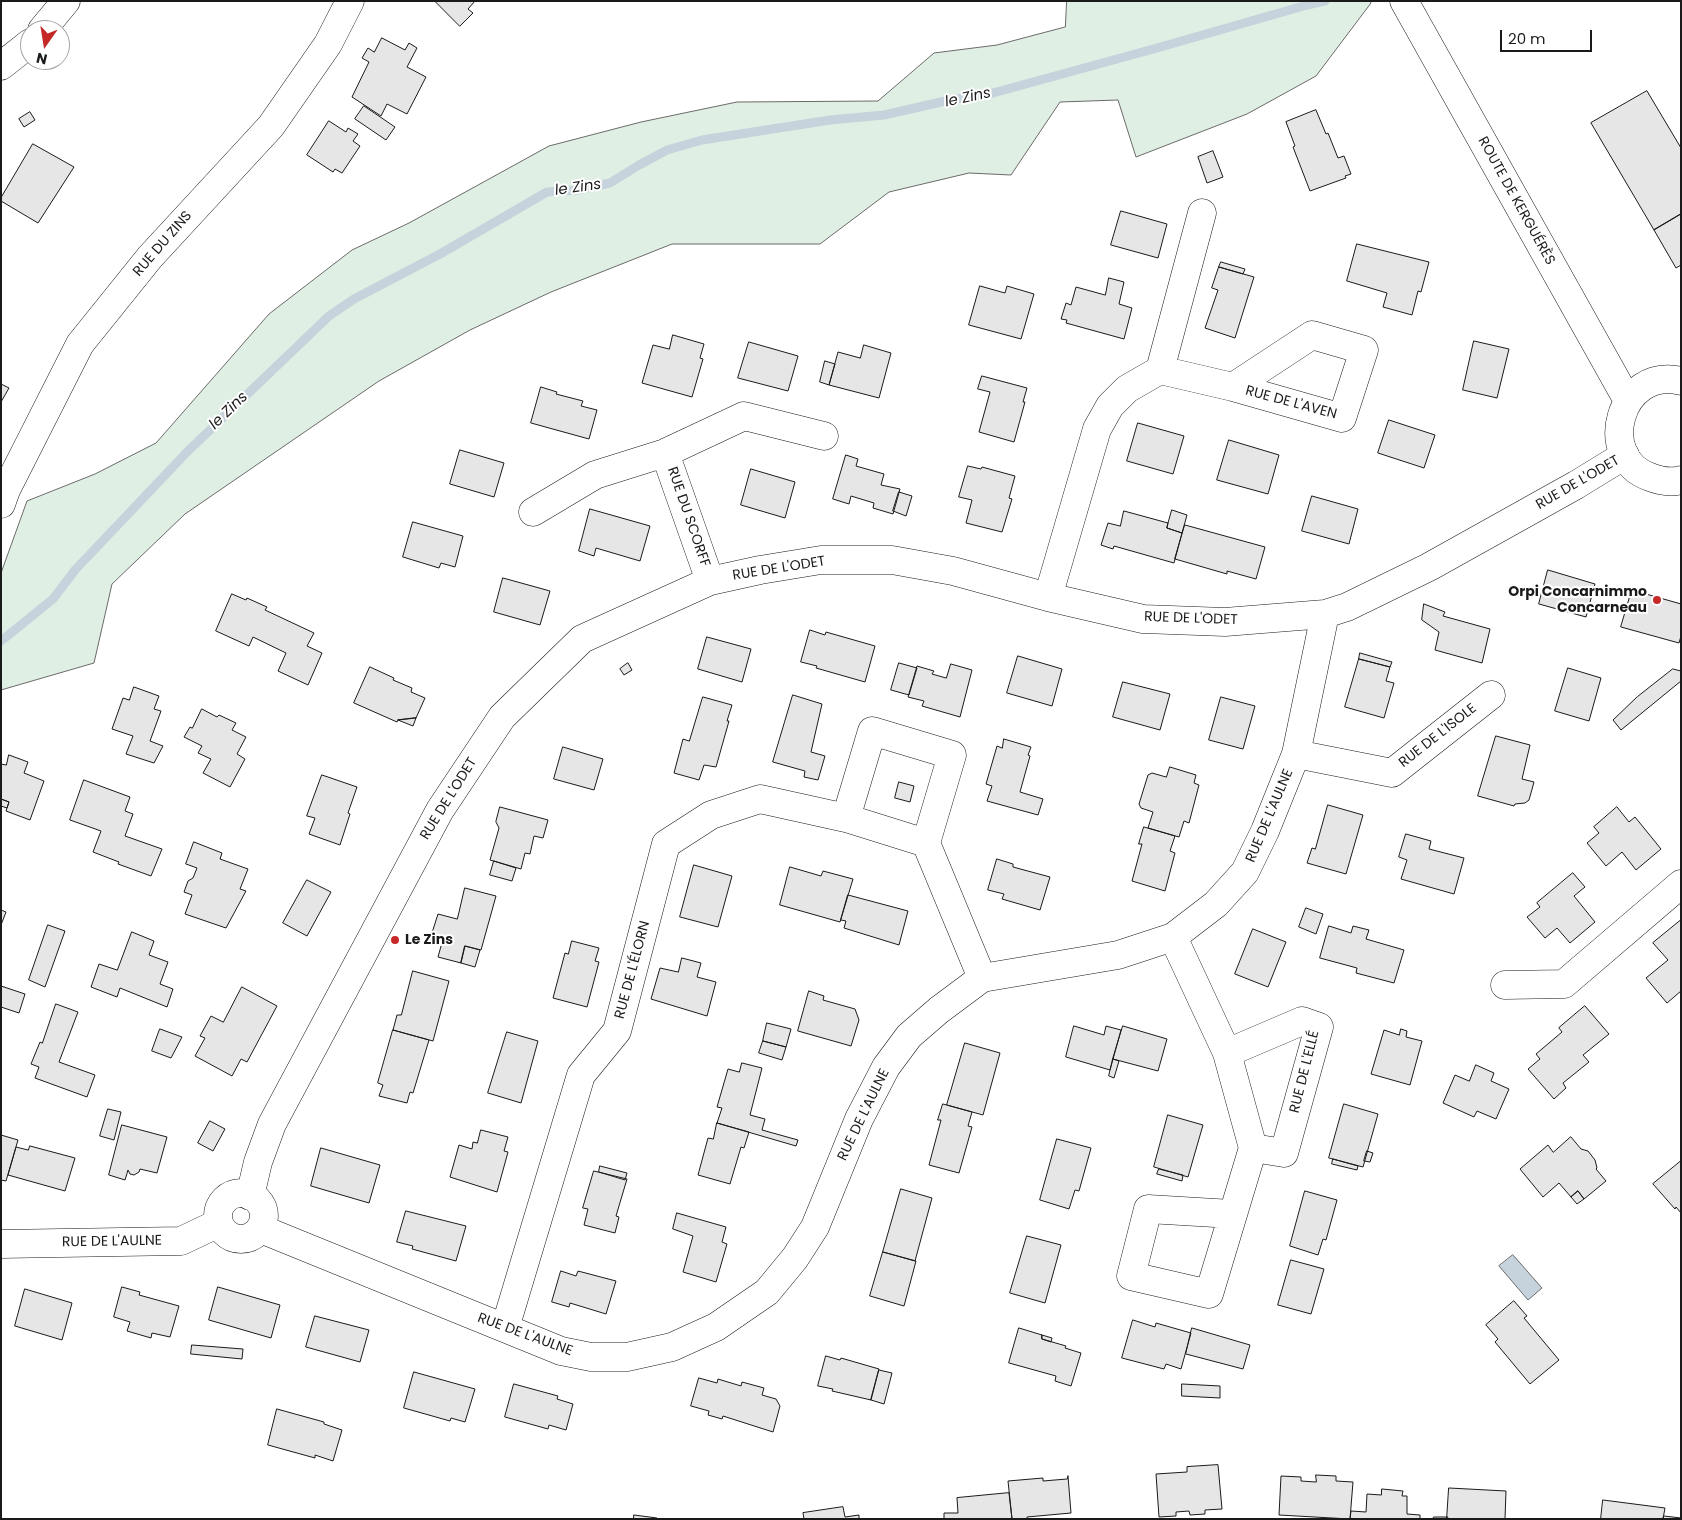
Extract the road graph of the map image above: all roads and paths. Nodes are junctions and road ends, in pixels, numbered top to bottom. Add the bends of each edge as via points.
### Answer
1 (66, 1) edge
2 (350, 1) edge
3 (1404, 1) edge
4 (50, 20) edge
5 (20, 51) edge
6 (1, 66) edge
7 (1202, 213) dead end
8 (1160, 370) junction
9 (1681, 381) edge
10 (1233, 387) dead end
11 (1628, 402) junction
12 (824, 436) dead end
13 (665, 453) junction
14 (1625, 455) junction
15 (1681, 480) edge
16 (1, 504) edge
17 (533, 512) dead end
18 (710, 581) junction
19 (1048, 597) junction
20 (1326, 614) junction
21 (1491, 695) dead end
22 (1296, 754) junction
23 (846, 818) junction
24 (926, 843) junction
25 (1681, 884) edge
26 (1174, 937) junction
27 (982, 978) junction
28 (1505, 985) dead end
29 (1227, 1053) junction
30 (1254, 1148) junction
31 (250, 1196) junction
32 (1232, 1214) dead end
33 (219, 1223) junction
34 (261, 1229) junction
35 (1, 1244) edge
36 (504, 1328) junction

1 - 4 street
2 - 16 street, RUE DU ZINS via 328,44 271,126 150,257 80,344
3 - 11 street, ROUTE DE KERGUÉRÈS
5 - 6 street
7 - 8 street
8 - 10 street, RUE DE L'AVEN
8 - 19 street via 1110,406 1097,429
9 - 11 street via 1655,381 1640,388
11 - 14 street via 1621,414 1619,428
12 - 13 street, RUE DU SCORFF via 744,416
13 - 17 street, RUE DU SCORFF via 595,475
13 - 18 street, RUE DU SCORFF
14 - 15 street via 1646,476 1675,482
14 - 20 street, RUE DE L'ODET via 1429,567
18 - 19 street, RUE DE L'ODET via 821,560 892,560 954,571
18 - 31 street, RUE DE L'ODET via 582,639 502,717 440,810 272,1124
19 - 20 street, RUE DE L'ODET via 1144,619 1225,622
20 - 22 street, RUE DE L'AULNE
21 - 22 street, RUE DE L'ISOLE via 1392,773
22 - 26 street, RUE DE L'AULNE via 1266,831 1245,872 1216,904
23 - 24 street, RUE DE L'ÉLORN
23 - 24 street via 872,731 952,755
23 - 36 street, RUE DE L'ÉLORN via 760,799 711,815 666,844 617,1031 581,1075
24 - 27 street
25 - 28 street via 1564,984
26 - 27 street, RUE DE L'AULNE via 1118,955
26 - 29 street
27 - 36 street, RUE DE L'AULNE via 909,1036 886,1068 859,1119 815,1226 795,1258 767,1292 716,1327 672,1347 627,1357 590,1357 561,1351
29 - 30 street
29 - 30 street, RUE DE L'ELLÉ via 1302,1021 1319,1027 1284,1153
30 - 32 street
31 - 33 street via 235,1194 223,1202
31 - 34 street via 263,1210
33 - 34 street via 228,1235 242,1239 255,1235
33 - 35 street, RUE DE L'AULNE via 181,1241
34 - 36 street, RUE DE L'AULNE

